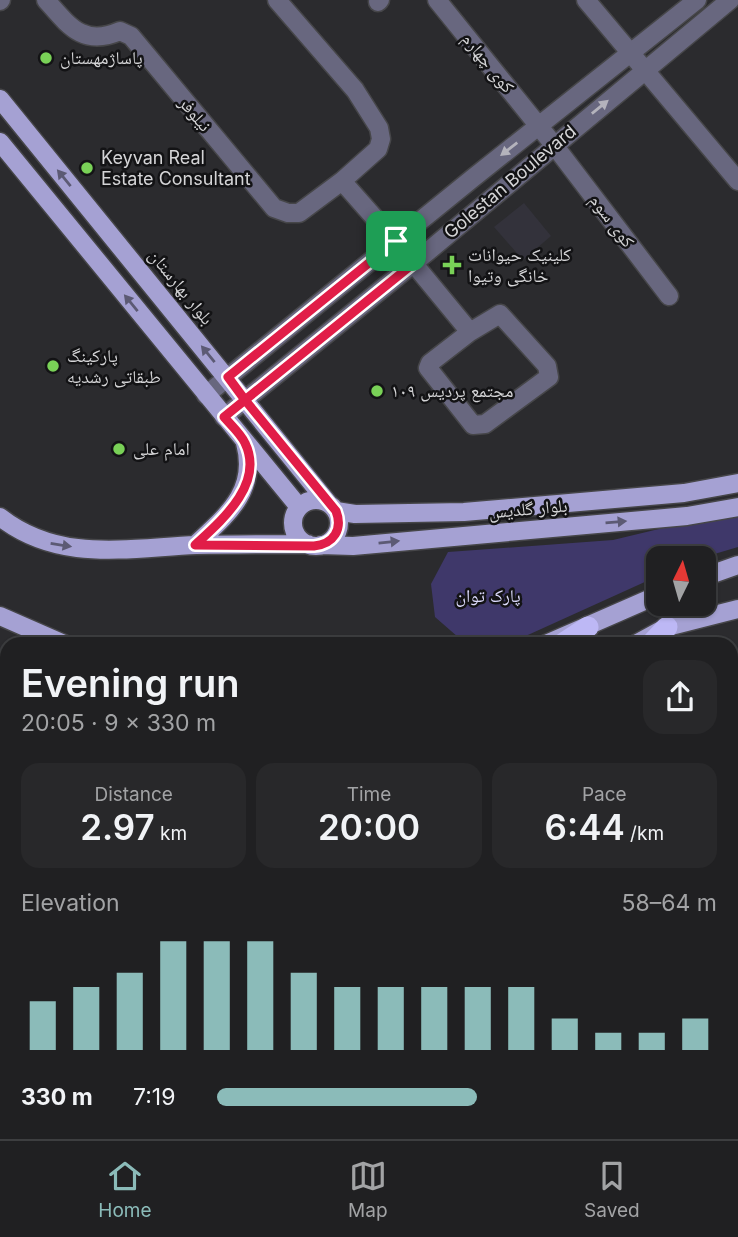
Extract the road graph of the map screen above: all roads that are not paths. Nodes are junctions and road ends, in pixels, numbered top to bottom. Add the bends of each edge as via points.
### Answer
1 (46, 0) edge
2 (277, 0) edge
3 (437, 0) edge
4 (586, 0) edge
5 (697, 0) edge
6 (730, 0) edge
7 (631, 53) junction
8 (644, 71) junction
9 (0, 99) edge
10 (539, 126) junction
11 (0, 142) edge
12 (554, 145) junction
13 (342, 181) junction
14 (738, 181) edge
15 (396, 241) junction
16 (414, 263) junction
17 (670, 296) dead end
18 (470, 332) junction
19 (228, 377) junction
20 (206, 395) junction
21 (245, 400) junction
22 (224, 417) junction
23 (245, 442) junction
24 (738, 483) edge
25 (299, 507) junction
26 (332, 507) junction
27 (738, 507) edge
28 (0, 517) edge
29 (195, 545) junction
30 (315, 545) junction
31 (738, 565) edge
32 (716, 573) edge
33 (646, 600) edge
34 (738, 609) edge
35 (0, 616) edge
36 (588, 627) junction
37 (667, 627) junction
38 (48, 637) edge
39 (563, 637) edge
40 (573, 637) edge
41 (649, 637) edge
42 (658, 637) edge

1 - 13 street, نیلوفر via 77,32 93,38 120,32 131,36 274,208 299,213
2 - 13 street, نیلوفر via 355,90 379,128 378,149
3 - 10 street, کوی چهارم
4 - 7 street
5 - 7 street, Golestan Boulevard
6 - 8 street, Golestan Boulevard
7 - 8 street
7 - 10 street, Golestan Boulevard
12 -> 8 street, Golestan Boulevard
8 - 14 street
19 -> 9 main road, بلوار بهارستان
10 - 12 street, کوی چهارم
10 -> 15 street, Golestan Boulevard
20 -> 11 main road
12 - 16 street, Golestan Boulevard
12 - 17 street, کوی سوم
13 - 15 street
15 - 16 street
15 - 19 street, Golestan Boulevard
16 - 18 street
16 - 21 street, Golestan Boulevard
18 - 18 street via 428,368 478,426 549,377 549,372 500,314
19 - 20 street, Golestan Boulevard
19 - 21 main road, بلوار بهارستان
20 - 22 main road
21 - 22 street, Golestan Boulevard
21 - 26 main road, بلوار بهارستان
22 - 23 main road
23 - 25 main road
23 - 29 main road via 250,460 244,490
24 - 26 main road, بلوار گلدیس via 684,493 464,512 355,514
25 - 26 main road via 316,499
25 - 30 main road via 294,528 301,541
26 - 30 main road via 340,523 336,534 327,543
30 -> 27 main road, بلوار گلدیس via 353,546 687,516
28 -> 29 main road, بلوار گلدیس via 15,529 53,545 109,551
29 - 30 main road, بلوار گلدیس
31 - 32 main road
33 - 36 main road
34 - 37 main road
35 - 38 main road
36 - 39 main road
36 - 40 highway
37 - 41 main road
37 - 42 highway

